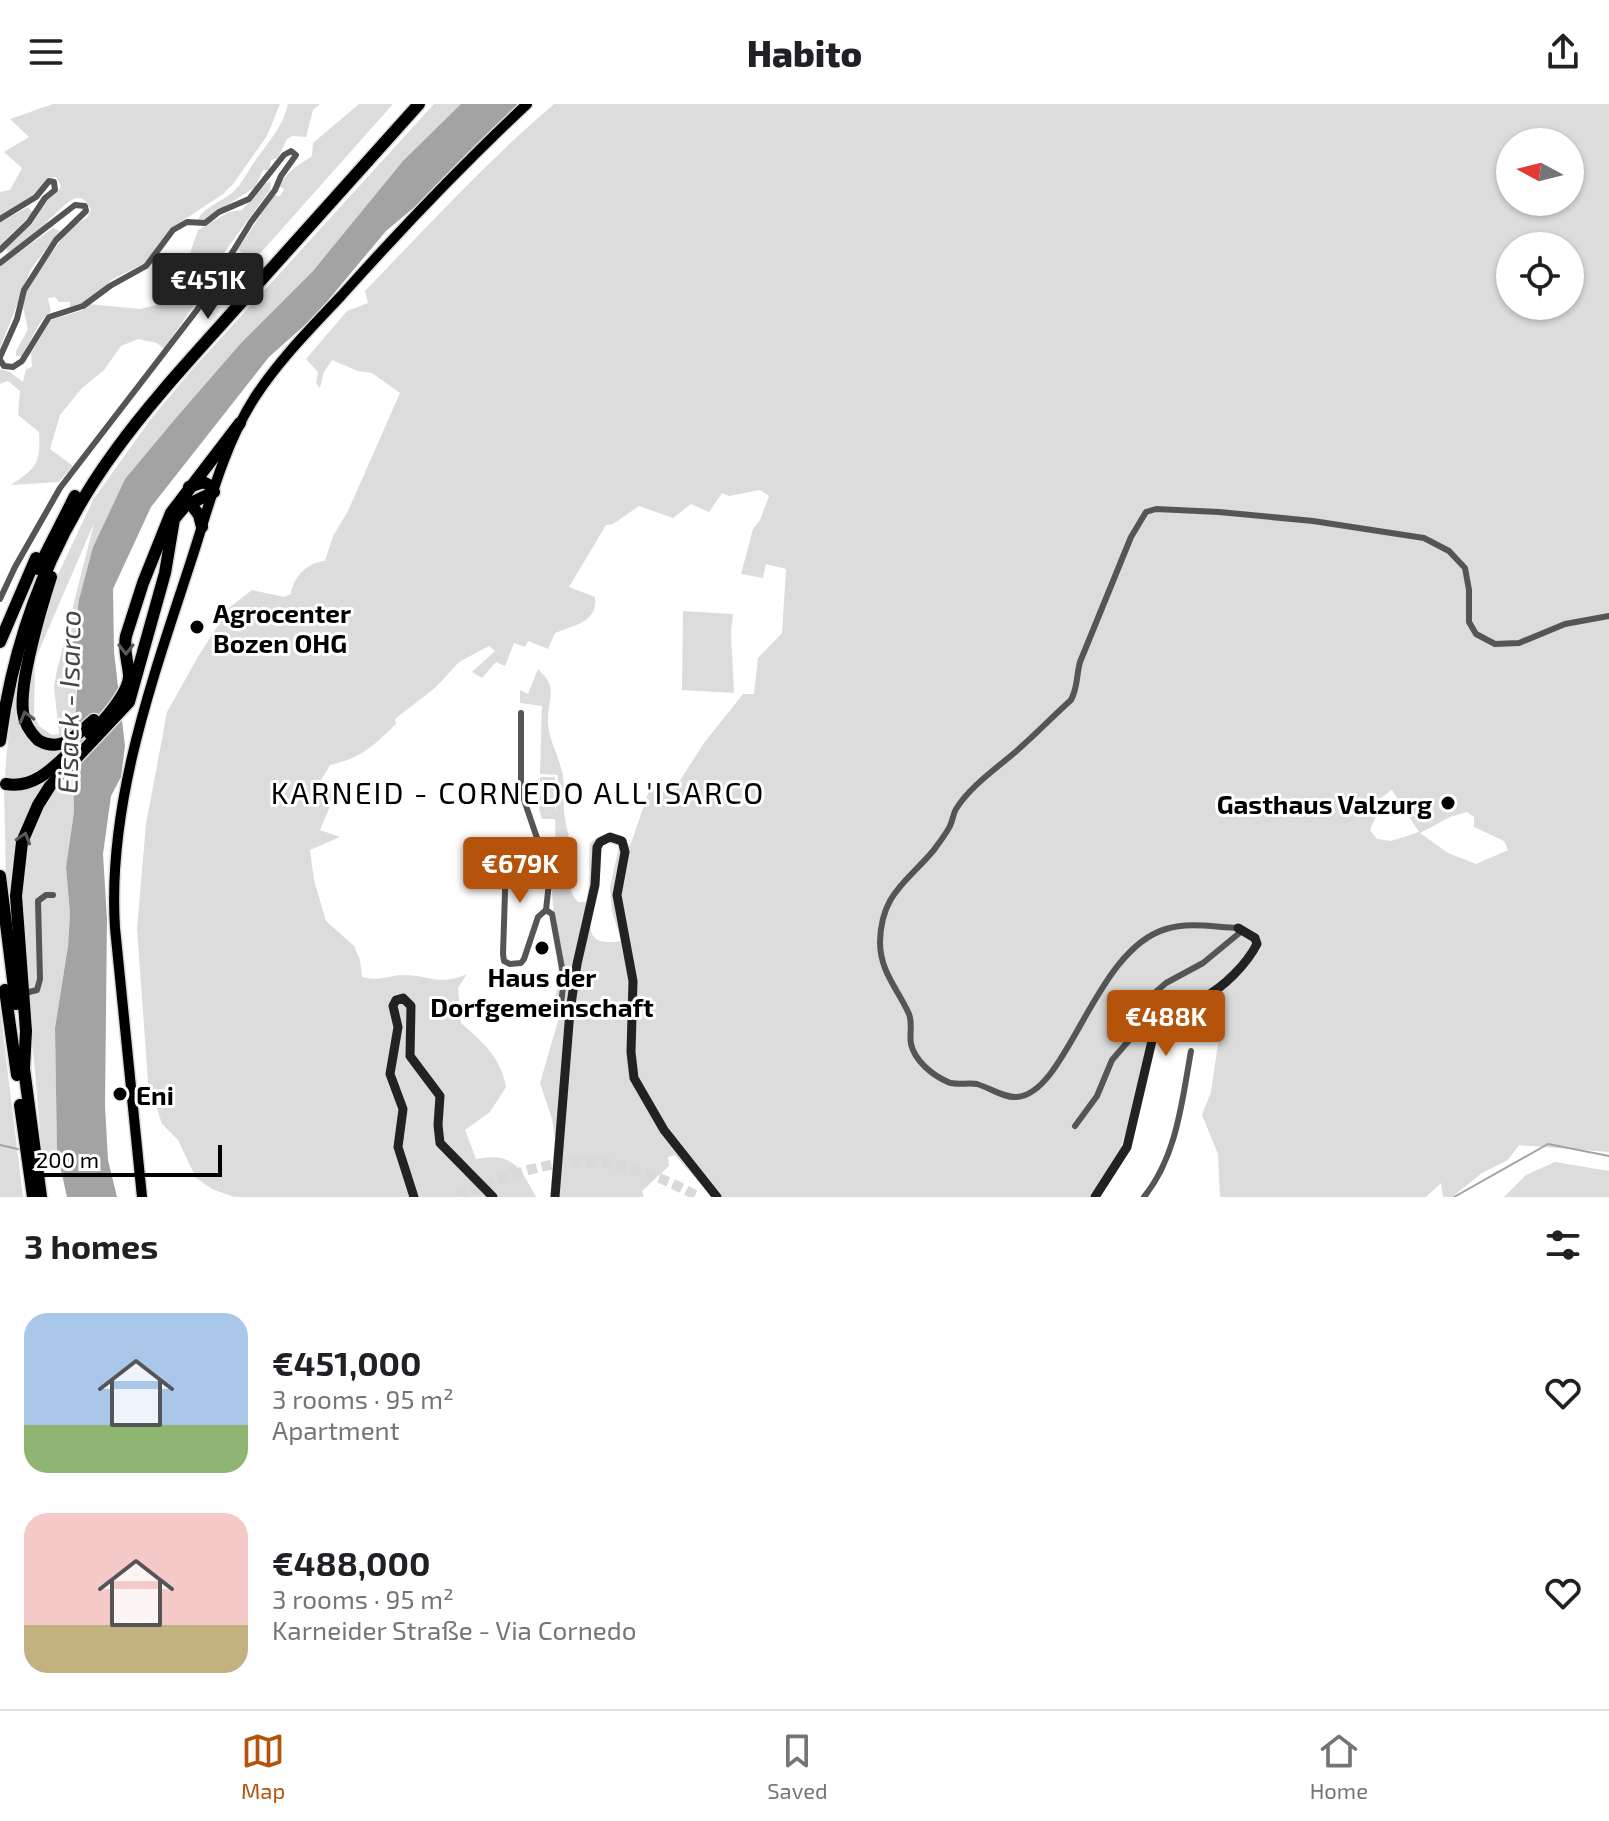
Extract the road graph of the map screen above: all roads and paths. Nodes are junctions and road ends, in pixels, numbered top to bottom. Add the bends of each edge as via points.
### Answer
1 (408, 104) edge
2 (419, 104) edge
3 (527, 104) edge
4 (0, 219) edge
5 (0, 250) edge
6 (0, 263) edge
7 (0, 359) edge
8 (240, 423) junction
9 (91, 486) junction
10 (189, 487) junction
11 (214, 492) junction
12 (190, 503) junction
13 (202, 527) junction
14 (54, 533) junction
15 (0, 599) edge
16 (1609, 616) edge
17 (0, 642) edge
18 (0, 690) edge
19 (126, 698) junction
20 (116, 710) junction
21 (521, 713) dead end
22 (0, 741) edge
23 (62, 766) junction
24 (6, 784) dead end
25 (472, 868) dead end
26 (0, 876) edge
27 (53, 895) dead end
28 (546, 910) junction
29 (1240, 929) junction
30 (0, 948) edge
31 (29, 992) dead end
32 (570, 1011) junction
33 (1191, 1051) dead end
34 (24, 1068) junction
35 (1075, 1126) dead end
36 (28, 1129) junction
37 (37, 1194) edge
38 (142, 1197) edge
39 (414, 1197) edge
40 (493, 1197) edge
41 (555, 1197) edge
42 (717, 1197) edge
43 (1095, 1197) edge
44 (1144, 1197) edge

1 - 14 highway via 134,413
2 - 9 highway via 140,419
3 - 8 main road via 421,208 286,356
4 - 5 street via 54,182 55,190
6 - 7 street via 75,205 85,206 24,290
7 - 15 street via 13,367 22,361 49,317 83,306 146,266 173,230 187,222 205,223 249,199 284,155 296,155 197,310 60,488
8 - 10 highway
8 - 11 main road
20 -> 9 highway via 63,744 44,743 28,728 23,711 28,666 53,573
9 - 22 highway via 34,600 12,672
10 - 11 highway via 203,482
10 -> 19 highway via 167,521 129,627 124,650
11 - 12 highway
11 - 13 main road
12 - 13 highway
12 - 19 highway via 174,519 165,573
13 - 38 main road via 154,676 122,815 113,898
14 - 17 highway via 33,563
14 - 18 highway via 15,628
16 - 29 street via 1565,624 1519,643 1495,644 1476,634 1469,622 1465,568 1449,551 1424,538 1235,513 1146,512 1080,662 1071,700 975,786 932,852 899,885 882,926 883,964 911,1019 915,1055 926,1068 951,1084 970,1083 1016,1097 1040,1085 1056,1066 1126,955 1163,929 1191,924
19 - 20 highway
20 - 23 highway
20 - 23 highway
21 - 28 street via 521,791 551,865
23 - 24 highway via 24,784
34 -> 23 highway via 17,872 29,823
25 - 28 street via 490,860 506,861 504,961 515,965 524,959 538,917
26 - 34 highway
27 - 31 street via 38,901 40,979 37,990
28 - 32 street via 552,914 564,979 561,1004
29 - 35 street via 1203,963 1150,997 1131,1038 1112,1060 1097,1096
29 - 43 street via 1257,944 1233,975 1211,994 1158,1022 1127,1147
30 - 36 highway
32 - 41 street
32 - 42 street via 595,885 597,847 604,839 616,838 625,852 617,895 633,981 634,1078 664,1130
33 - 44 street via 1177,1129
34 - 36 highway
36 - 37 highway
39 - 40 street via 398,1147 403,1109 390,1074 398,1027 393,1006 403,998 411,1006 410,1056 440,1096 440,1143

